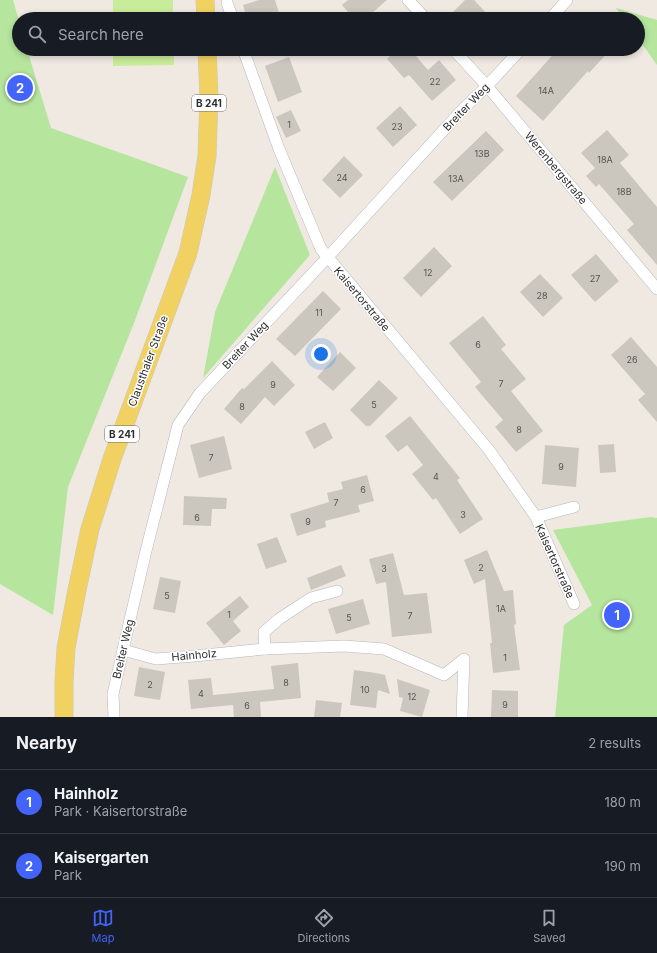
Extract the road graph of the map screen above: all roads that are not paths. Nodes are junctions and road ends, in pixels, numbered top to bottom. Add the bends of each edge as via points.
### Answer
1 (205, 0) edge
2 (408, 0) edge
3 (568, 0) edge
4 (227, 3) dead end
5 (206, 12) edge
6 (230, 12) edge
7 (419, 12) edge
8 (557, 12) edge
9 (207, 56) edge
10 (246, 56) edge
11 (459, 56) edge
12 (515, 56) edge
13 (487, 86) junction
14 (327, 258) junction
15 (657, 289) edge
16 (574, 507) dead end
17 (536, 517) junction
18 (337, 592) dead end
19 (574, 604) dead end
20 (266, 649) junction
21 (122, 650) junction
22 (64, 717) edge
23 (114, 717) edge
24 (462, 717) edge

1 - 5 main road
2 - 7 street
3 - 8 street
4 - 6 street
9 - 22 main road, Clausthaler Straße / B 241 via 208,142 201,195 188,254 112,459 90,529 66,648
10 - 14 street, Kaisertorstraße via 279,149
11 - 13 street, Werenbergstraße
12 - 13 street, Breiter Weg
13 - 14 street, Breiter Weg via 461,111
13 - 15 street, Werenbergstraße
14 - 17 street, Kaisertorstraße via 489,450
14 - 21 street, Breiter Weg via 200,393 178,425
16 - 17 street, Kaisertorstraße
17 - 19 street, Kaisertorstraße
18 - 20 street via 311,598 279,619 264,632
20 - 21 street, Hainholz via 156,658
20 - 24 street, Hainholz via 344,646 384,649 444,675 464,659
21 - 23 street, Breiter Weg via 113,694

